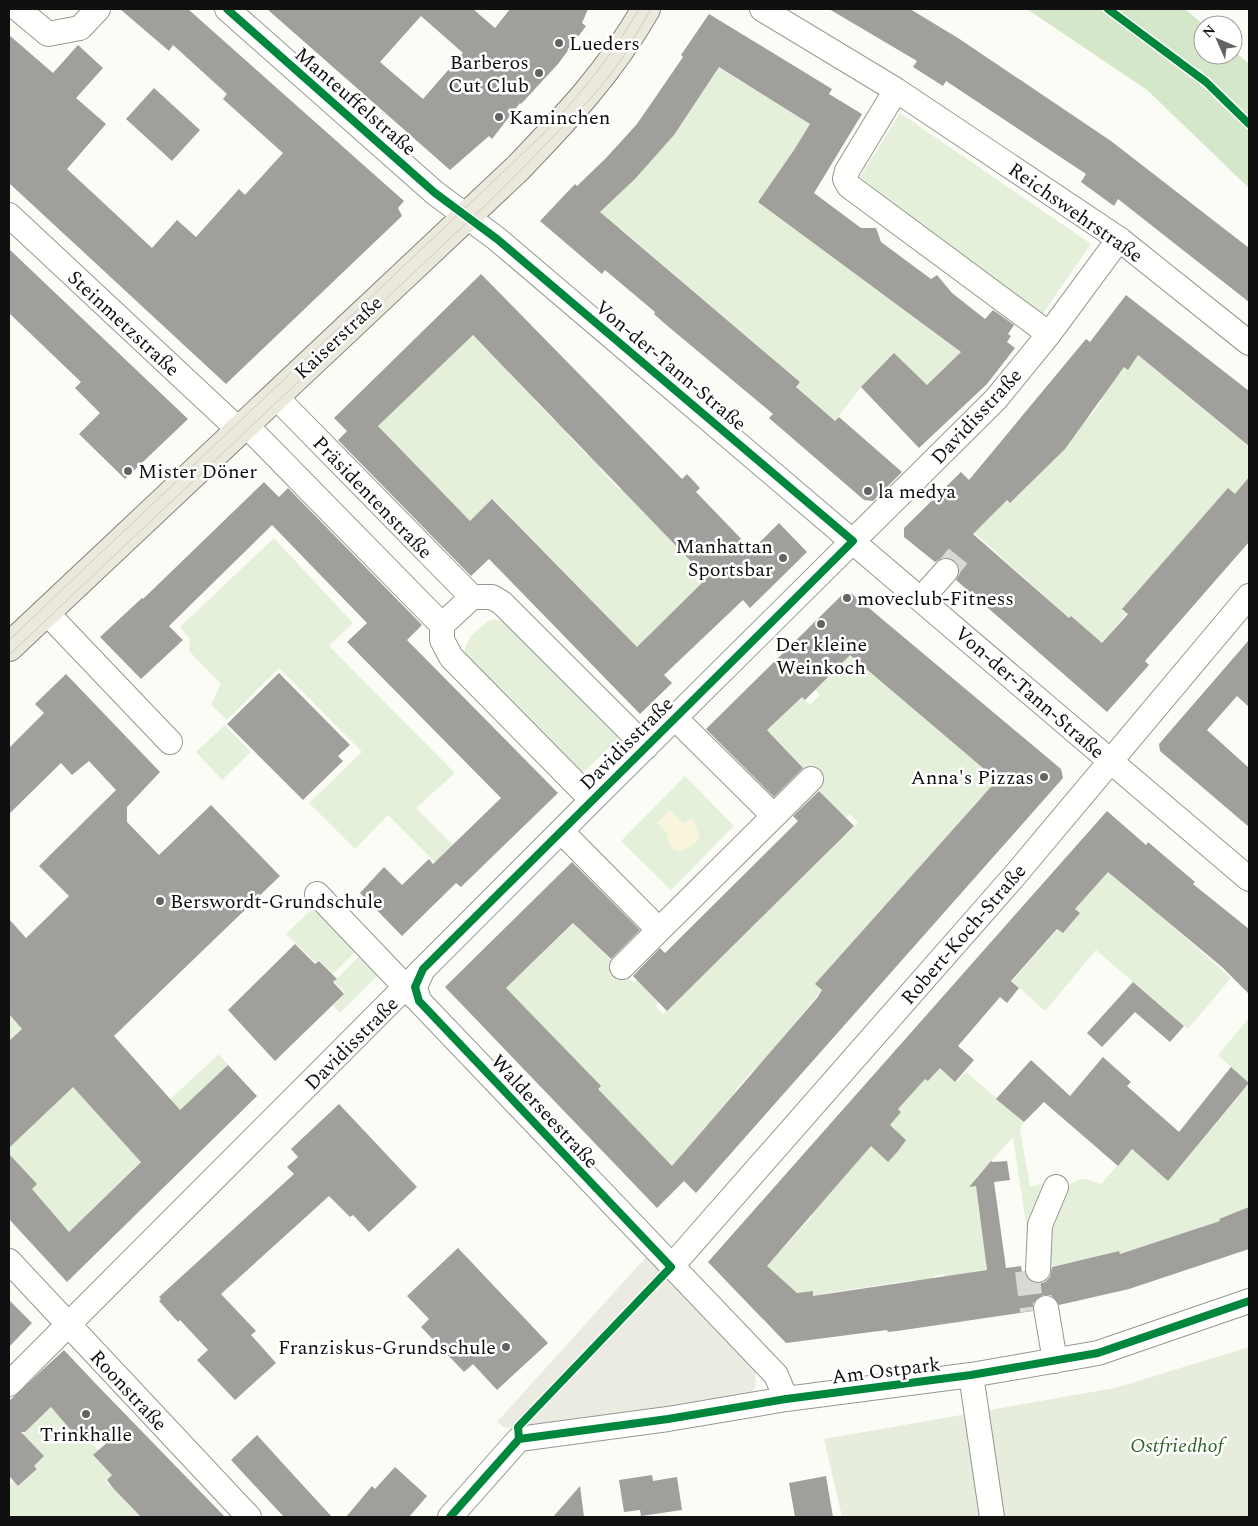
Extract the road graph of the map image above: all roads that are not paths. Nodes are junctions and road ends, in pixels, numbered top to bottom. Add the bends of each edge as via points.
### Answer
1 (18, 9) edge
2 (98, 9) edge
3 (227, 9) edge
4 (646, 9) edge
5 (762, 9) edge
6 (896, 90) junction
7 (9, 216) edge
8 (466, 216) junction
9 (1119, 239) junction
10 (1049, 334) junction
11 (1249, 343) edge
12 (275, 396) junction
13 (242, 427) junction
14 (853, 541) junction
15 (946, 571) tunnel mouth
16 (1249, 596) edge
17 (472, 597) junction
18 (921, 599) junction
19 (46, 612) junction
20 (442, 625) junction
21 (9, 647) edge
22 (676, 718) junction
23 (170, 742) dead end
24 (646, 747) junction
25 (1112, 762) junction
26 (811, 779) dead end
27 (592, 800) junction
28 (774, 816) junction
29 (561, 831) junction
30 (1249, 879) edge
31 (317, 894) dead end
32 (659, 930) junction
33 (622, 967) dead end
34 (412, 994) junction
35 (1056, 1187) dead end
36 (9, 1261) edge
37 (671, 1267) junction
38 (1038, 1270) tunnel mouth
39 (1249, 1301) edge
40 (1039, 1310) tunnel mouth
41 (68, 1325) junction
42 (1049, 1362) junction
43 (971, 1375) junction
44 (9, 1384) edge
45 (786, 1399) junction
46 (249, 1517) edge
47 (450, 1517) edge
48 (992, 1517) edge

1 - 2 street via 48,34 80,28
3 - 8 street, Manteuffelstraße via 435,193
4 - 8 main road, Kaiserstraße via 619,53 583,100 517,169
5 - 6 street, Reichswehrstraße
6 - 9 street, Reichswehrstraße
6 - 10 street via 847,171 845,179 849,186
7 - 13 street, Steinmetzstraße
8 - 12 main road, Kaiserstraße
8 - 14 street, Von-der-Tann-Straße
9 - 10 street, Davidisstraße
9 - 11 street, Reichswehrstraße
10 - 14 street, Davidisstraße via 996,399
12 - 13 main road, Kaiserstraße
12 - 17 street, Präsidentenstraße
13 - 19 main road, Kaiserstraße
13 - 20 street, Präsidentenstraße
14 - 18 street, Von-der-Tann-Straße
14 - 22 street, Davidisstraße
15 - 18 street
16 - 25 street, Robert-Koch-Straße
17 - 20 street
17 - 24 street via 492,597 502,603
18 - 25 street, Von-der-Tann-Straße
19 - 21 main road, Kaiserstraße
19 - 23 street
20 - 27 street via 442,640 451,657
22 - 24 street, Davidisstraße
22 - 28 street
24 - 27 street, Davidisstraße
25 - 30 street, Von-der-Tann-Straße
25 - 37 street, Robert-Koch-Straße
26 - 28 street
27 - 29 street, Davidisstraße
28 - 32 street
29 - 32 street
29 - 34 street, Davidisstraße via 423,969
31 - 34 street, Walderseestraße
32 - 33 street
34 - 37 street, Walderseestraße
34 - 41 street, Davidisstraße via 386,1008
35 - 38 street via 1040,1225
36 - 41 street, Roonstraße
37 - 45 street, Walderseestraße via 776,1375
39 - 42 street, Am Ostpark via 1098,1353
40 - 42 street
41 - 44 street, Davidisstraße
41 - 46 street, Roonstraße
42 - 43 street, Am Ostpark
43 - 45 street, Am Ostpark
43 - 48 street
45 - 47 street, Am Ostpark via 518,1439

